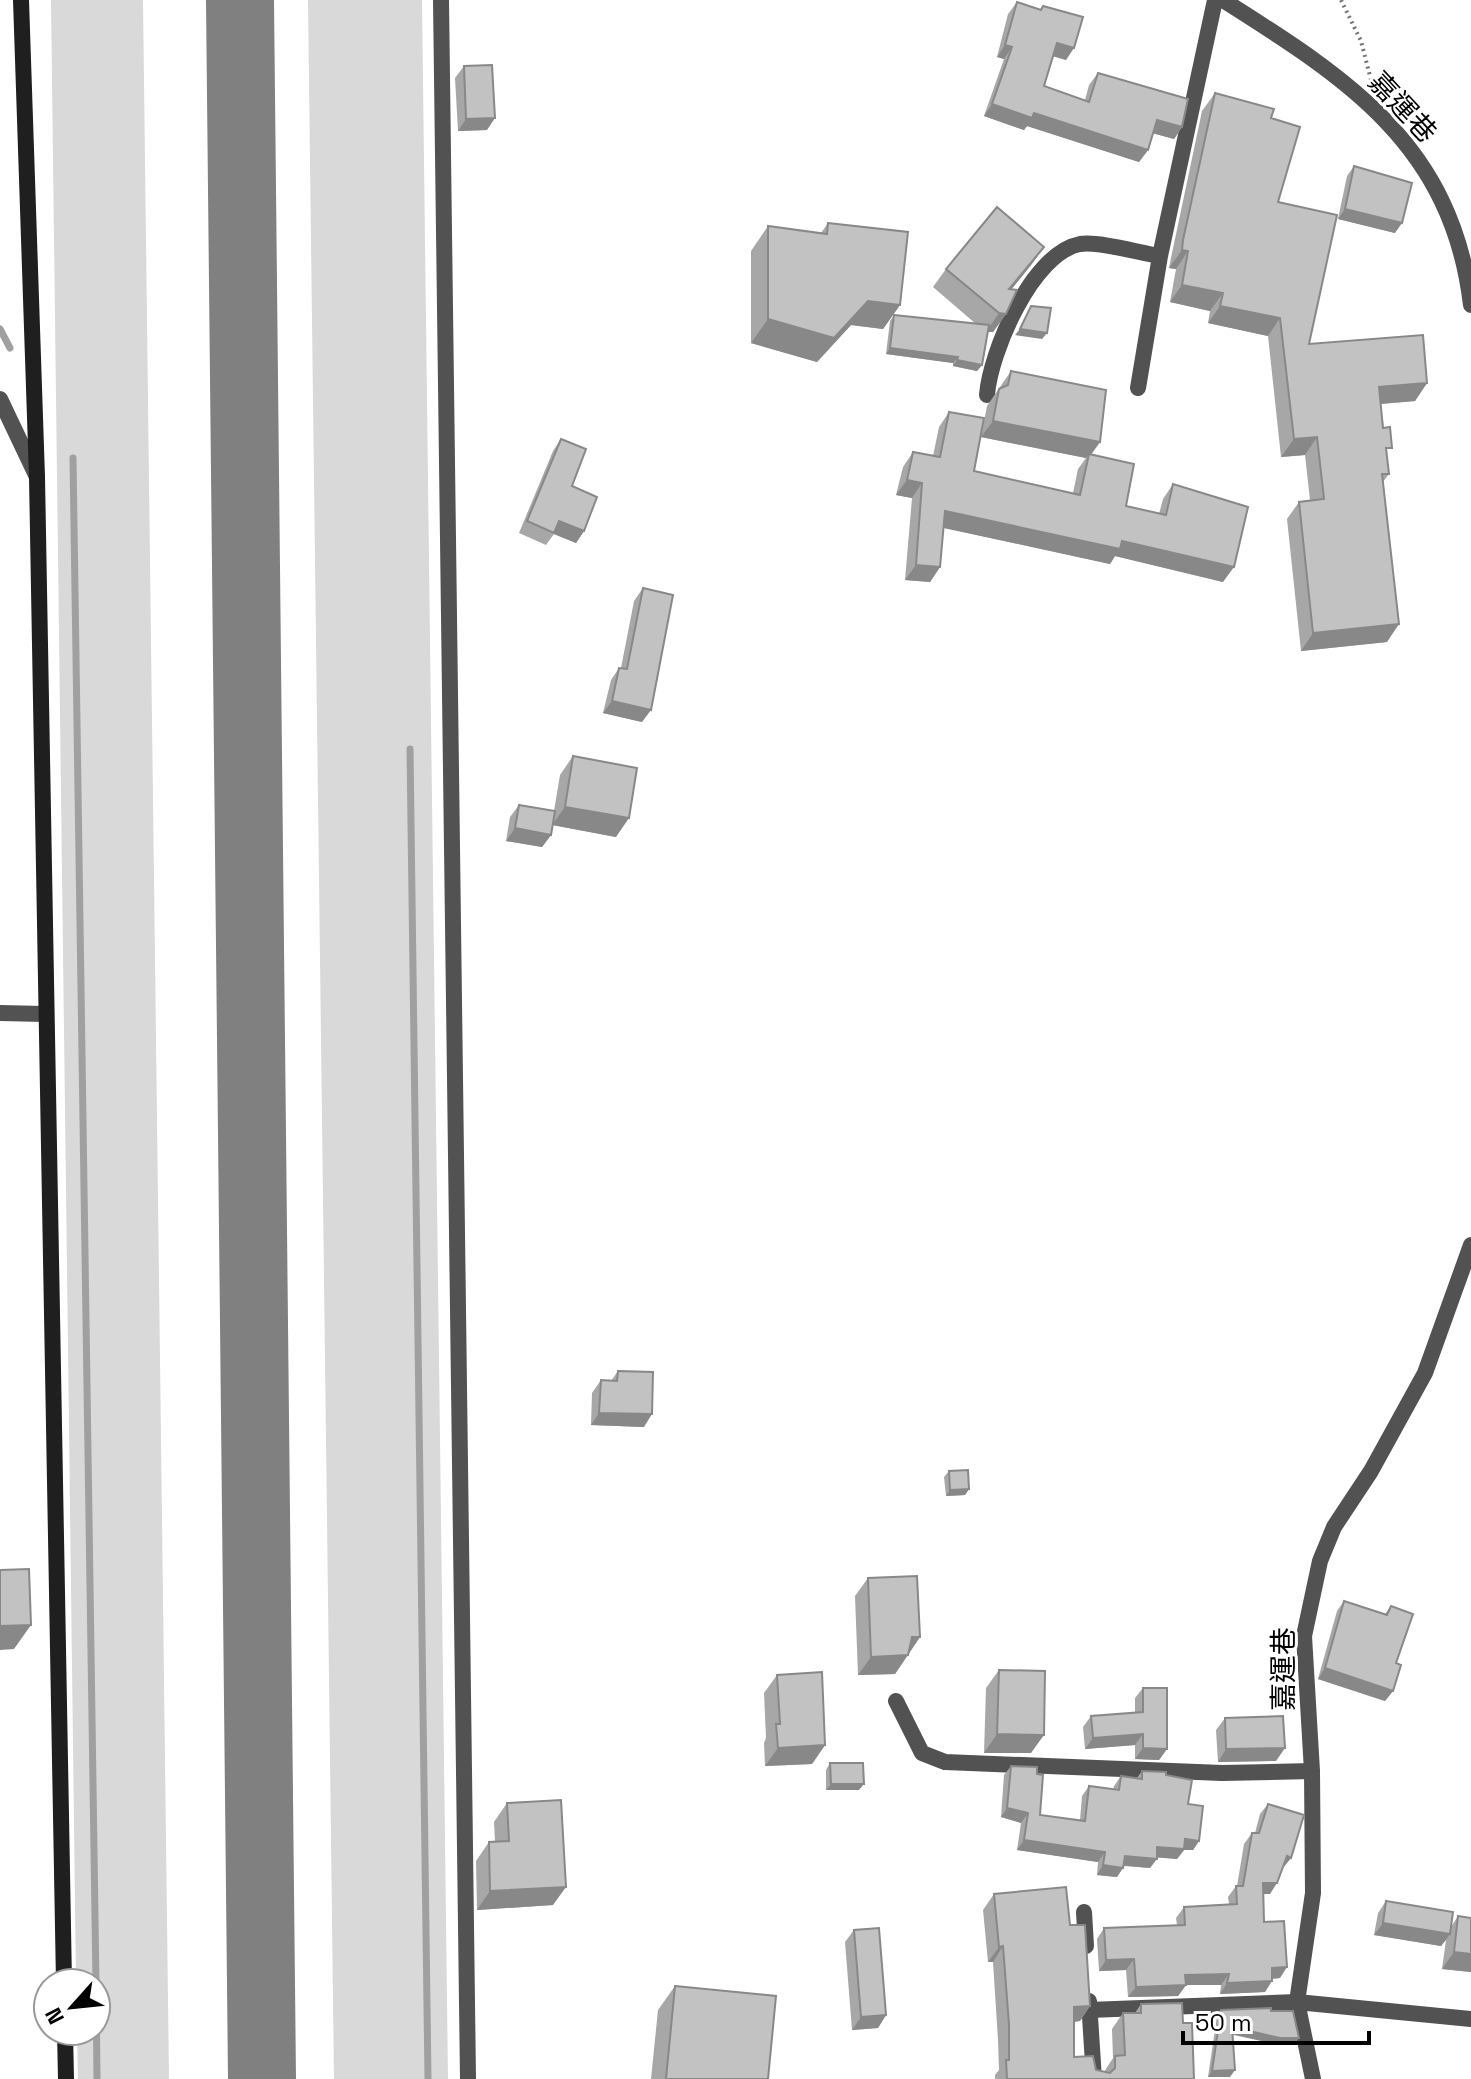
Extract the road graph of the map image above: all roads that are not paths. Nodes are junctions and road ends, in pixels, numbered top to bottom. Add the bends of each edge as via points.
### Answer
1 (21, 0) edge
2 (441, 0) edge
3 (1215, 0) edge
4 (1223, 0) edge
5 (1160, 256) junction
6 (1471, 305) edge
7 (1138, 388) dead end
8 (987, 395) dead end
9 (0, 399) edge
10 (37, 477) junction
11 (0, 1013) edge
12 (44, 1014) junction
13 (1471, 1245) edge
14 (896, 1701) dead end
15 (1312, 1771) junction
16 (1084, 1912) dead end
17 (64, 1967) edge
18 (1297, 2002) junction
19 (1089, 2010) junction
20 (1471, 2019) edge
21 (65, 2047) edge
22 (66, 2079) edge
23 (468, 2079) edge
24 (1094, 2079) edge
25 (1313, 2079) edge

1 - 10 street
2 - 23 street
3 - 5 street
4 - 6 street, 嘉運巷 via 1313,57 1378,110 1410,146 1439,195 1466,267
5 - 7 street
5 - 8 street via 1083,243 1064,250 1034,279 1008,322
9 - 10 street
10 - 12 street
11 - 12 street
12 - 17 street
13 - 15 street, 嘉運巷 via 1425,1373 1334,1527 1320,1561 1304,1636
14 - 15 street via 922,1753 945,1762 1222,1773
15 - 18 street, 嘉運巷 via 1313,1893
16 - 19 street
18 - 19 street
18 - 20 street
18 - 25 street, 嘉運巷
19 - 24 street
21 - 22 street

